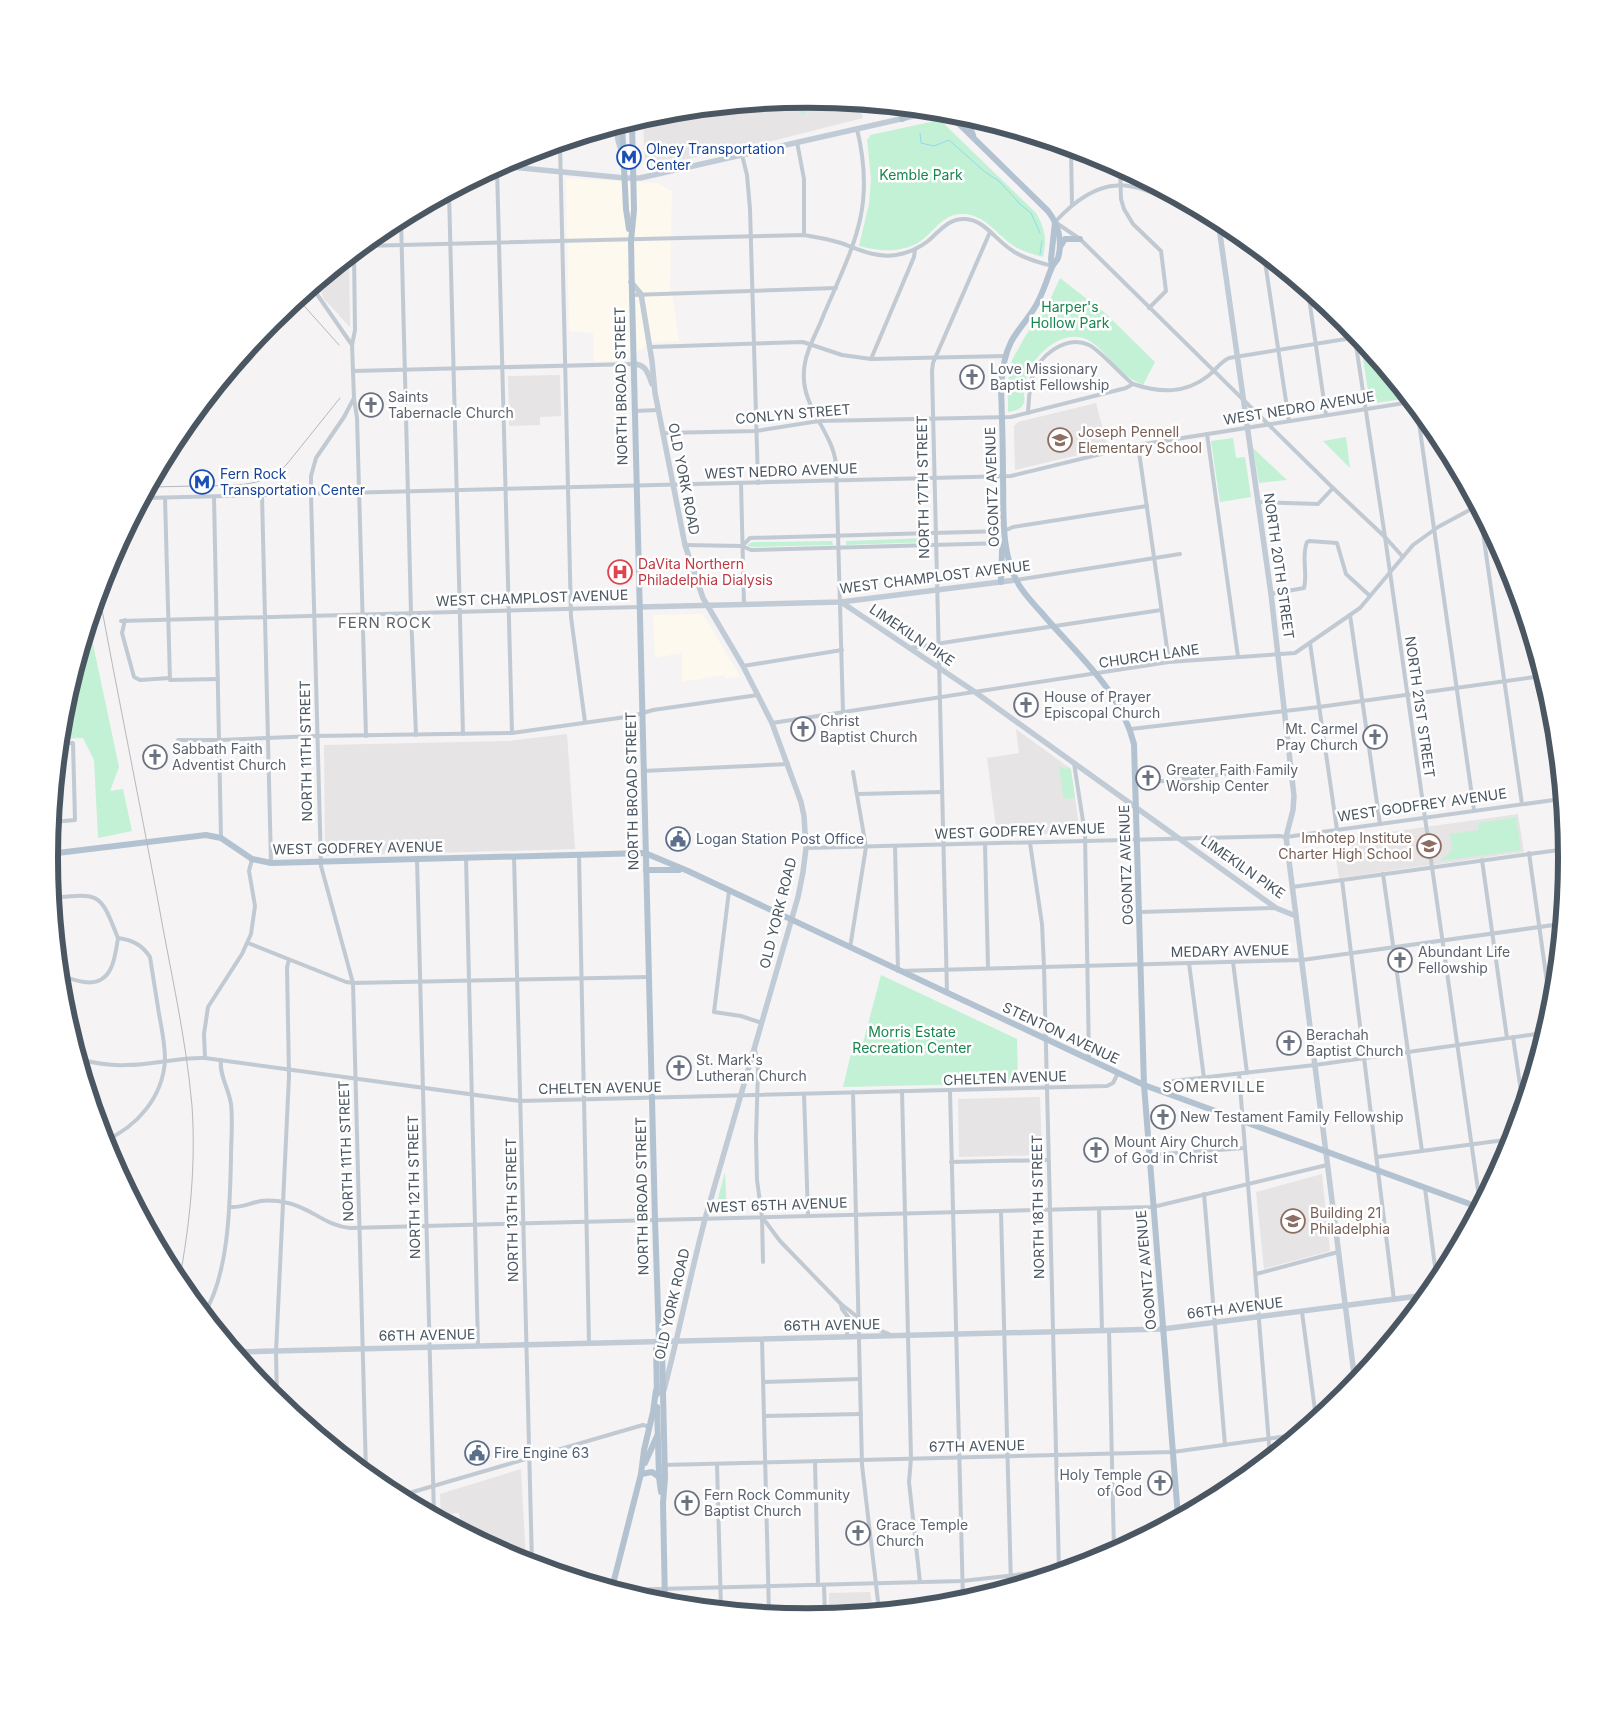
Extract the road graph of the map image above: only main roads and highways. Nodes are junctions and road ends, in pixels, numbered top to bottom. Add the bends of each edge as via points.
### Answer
1 (910, 115) edge
2 (902, 119) road end
3 (958, 123) edge
4 (969, 125) edge
5 (632, 129) edge
6 (622, 131) edge
7 (974, 138) junction
8 (1055, 222) junction
9 (631, 240) junction
10 (1080, 240) road end
11 (1059, 248) junction
12 (1052, 266) junction
13 (1005, 543) junction
14 (1001, 582) road end
15 (58, 853) edge
16 (645, 853) junction
17 (646, 870) junction
18 (688, 871) junction
19 (1144, 1085) junction
20 (1473, 1204) edge
21 (659, 1341) junction
22 (656, 1390) junction
23 (664, 1423) junction
24 (658, 1433) junction
25 (662, 1465) junction
26 (640, 1474) junction
27 (659, 1477) junction
28 (663, 1503) junction
29 (1178, 1511) edge
30 (613, 1583) edge
31 (665, 1594) edge

1 - 2 main road
3 - 7 main road, OGONTZ AVENUE
4 - 7 main road
5 - 9 main road, NORTH BROAD STREET via 634,210
6 - 9 main road, NORTH BROAD STREET via 626,209
7 - 8 main road, OGONTZ AVENUE
8 - 11 main road, OGONTZ AVENUE via 1060,235
8 - 12 main road, OGONTZ AVENUE
9 - 16 main road, NORTH BROAD STREET
10 - 11 main road via 1066,240
11 - 12 main road, OGONTZ AVENUE via 1058,259
12 - 13 main road, OGONTZ AVENUE via 1036,306 1010,342 1005,356 1001,386
13 - 14 main road
13 - 19 main road, OGONTZ AVENUE via 1016,580 1024,593 1118,703 1131,729 1137,807
15 - 16 main road, WEST GODFREY AVENUE via 200,835 221,838 252,859 271,863
16 - 17 main road, NORTH BROAD STREET
16 - 18 main road, STENTON AVENUE
17 - 18 main road
17 - 21 main road, NORTH BROAD STREET
18 - 19 main road, STENTON AVENUE
19 - 20 main road, STENTON AVENUE
19 - 29 main road, OGONTZ AVENUE
21 - 22 main road, NORTH BROAD STREET via 656,1348
21 - 23 main road, NORTH BROAD STREET via 662,1348
22 - 24 main road, NORTH BROAD STREET
22 - 26 main road
23 - 24 main road
23 - 25 main road, NORTH BROAD STREET
24 - 25 main road, NORTH BROAD STREET
24 - 26 main road
25 - 27 main road, NORTH BROAD STREET
25 - 28 main road, NORTH BROAD STREET
26 - 27 main road via 652,1472
26 - 30 main road
27 - 28 main road, NORTH BROAD STREET
28 - 31 main road, NORTH BROAD STREET

